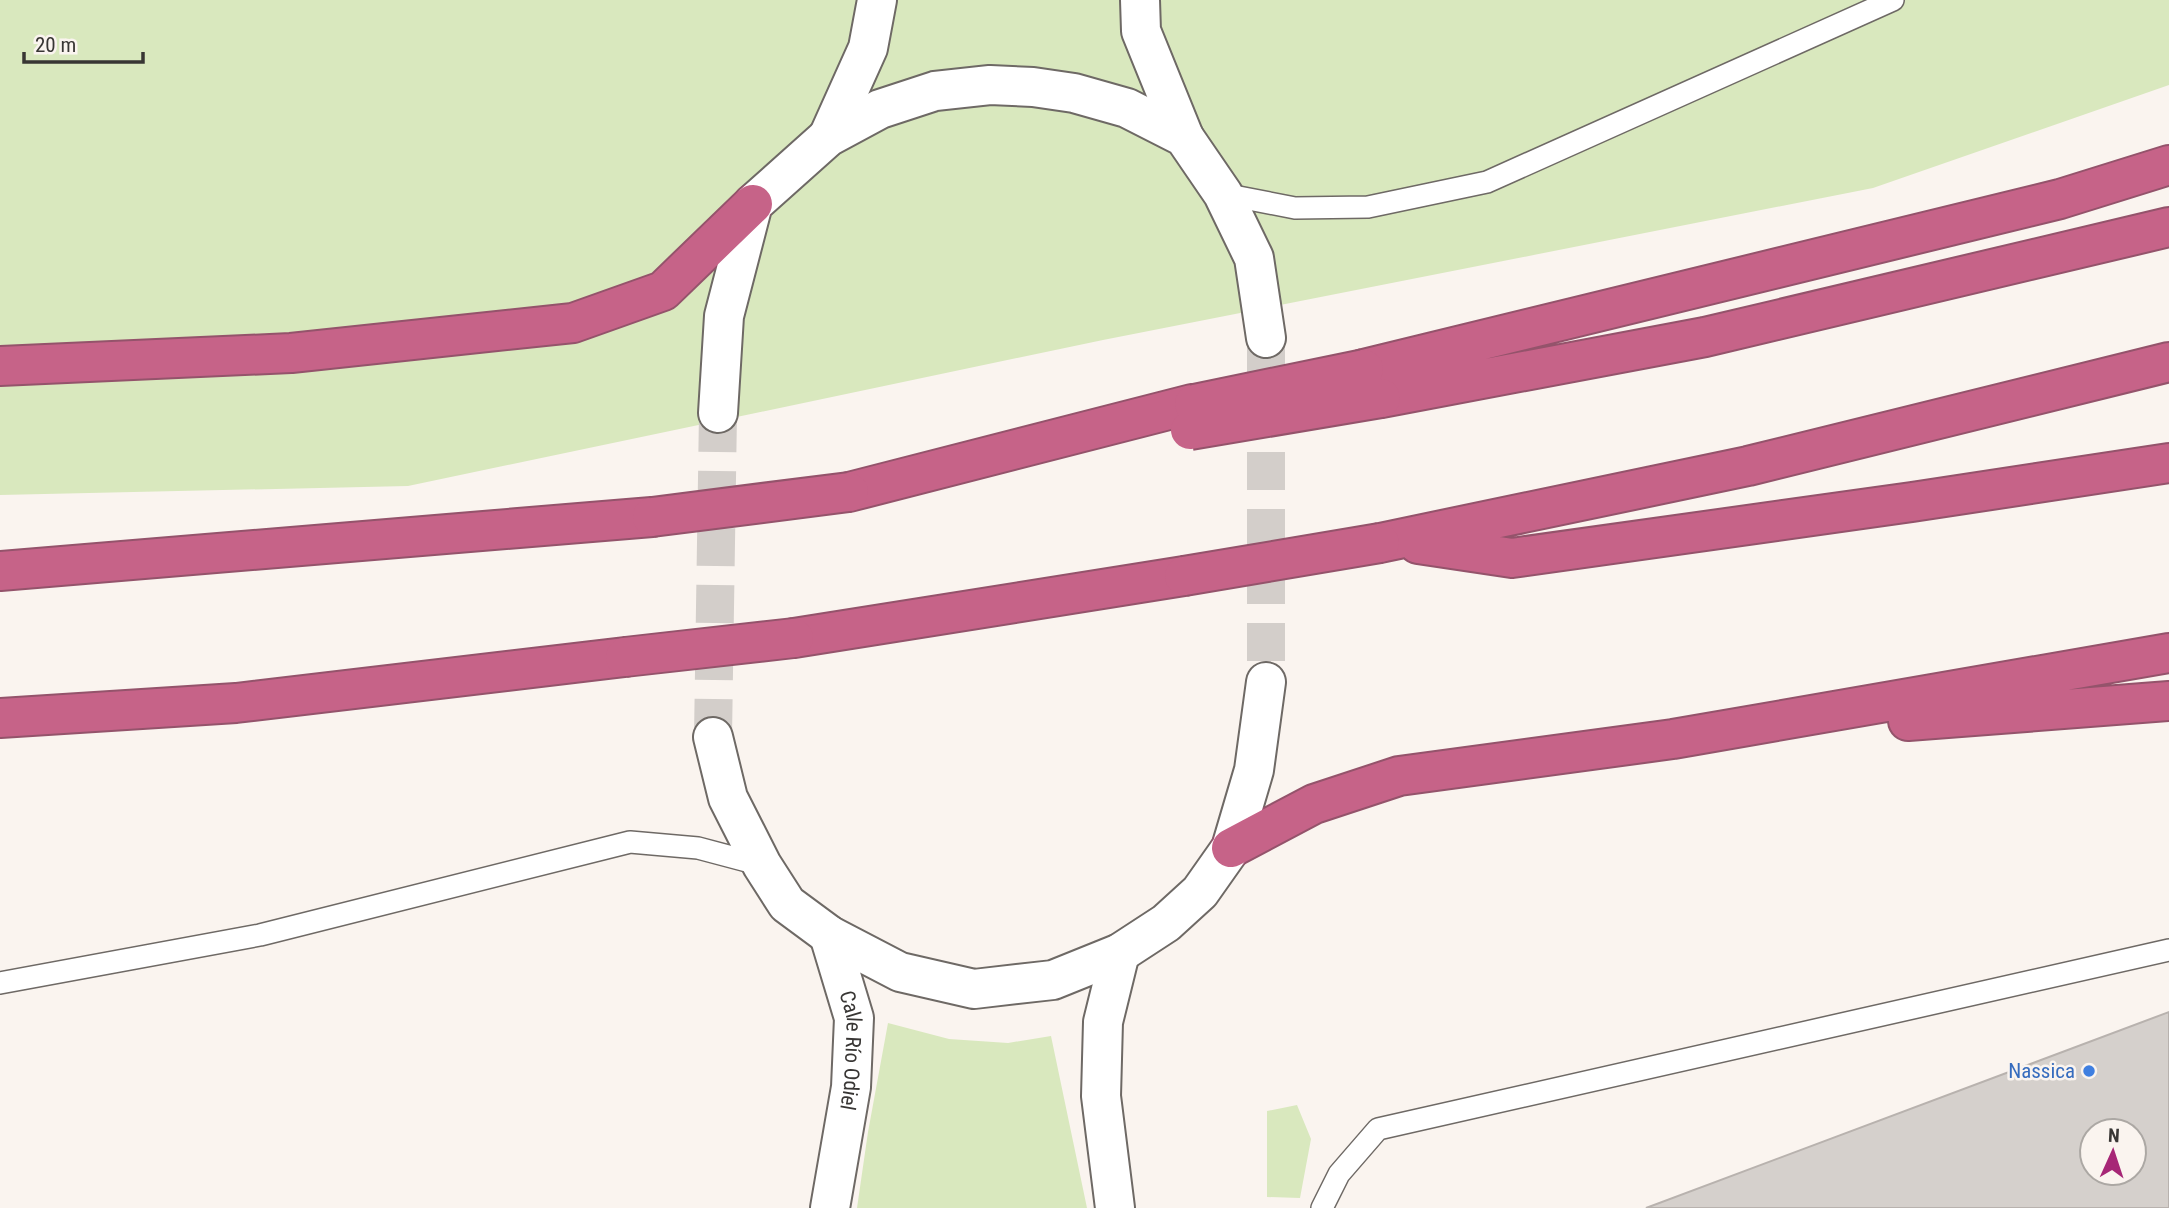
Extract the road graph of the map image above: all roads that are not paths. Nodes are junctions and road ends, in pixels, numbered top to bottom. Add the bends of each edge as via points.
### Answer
1 (877, 0) edge
2 (1140, 0) edge
3 (1894, 0) edge
4 (828, 137) junction
5 (1184, 137) junction
6 (2169, 165) edge
7 (1223, 194) junction
8 (753, 204) junction
9 (2169, 227) edge
10 (1266, 338) tunnel mouth
11 (2169, 362) edge
12 (0, 366) edge
13 (1372, 384) junction
14 (718, 413) tunnel mouth
15 (2159, 463) edge
16 (1386, 542) junction
17 (0, 571) edge
18 (2169, 653) edge
19 (1266, 682) tunnel mouth
20 (2169, 701) edge
21 (0, 718) edge
22 (713, 737) tunnel mouth
23 (1672, 739) junction
24 (1231, 848) junction
25 (762, 865) junction
26 (829, 935) junction
27 (2169, 950) edge
28 (1120, 953) junction
29 (0, 983) edge
30 (830, 1208) edge
31 (1115, 1208) edge
32 (1322, 1208) edge

1 - 4 street via 867,48
2 - 5 street via 1140,31
3 - 7 lane via 1487,182 1368,207 1295,208
4 - 5 street via 880,109 935,91 990,85 1074,93 1127,108
4 - 8 street
5 - 7 street
6 - 13 highway via 2060,199
7 - 10 street via 1254,258
8 - 12 highway via 663,291 573,323 290,353
8 - 14 street via 724,316
9 - 13 highway via 1705,337
11 - 16 highway via 1748,466
13 - 17 highway, bridge via 1190,430 849,492 652,517
15 - 16 highway via 1512,558
16 - 21 highway, bridge via 794,638 236,703
18 - 23 highway
19 - 24 street via 1254,770
20 - 23 highway
22 - 25 street via 728,798
23 - 24 highway via 1399,776 1314,804
24 - 28 street via 1200,892
25 - 26 street via 787,904
25 - 29 lane via 698,848 630,842 260,934
26 - 28 street via 900,972 974,989 1053,980
26 - 30 street, Calle Río Odiel via 854,1018 851,1087
27 - 32 lane via 1378,1129 1339,1174
28 - 31 street via 1103,1022 1101,1096

